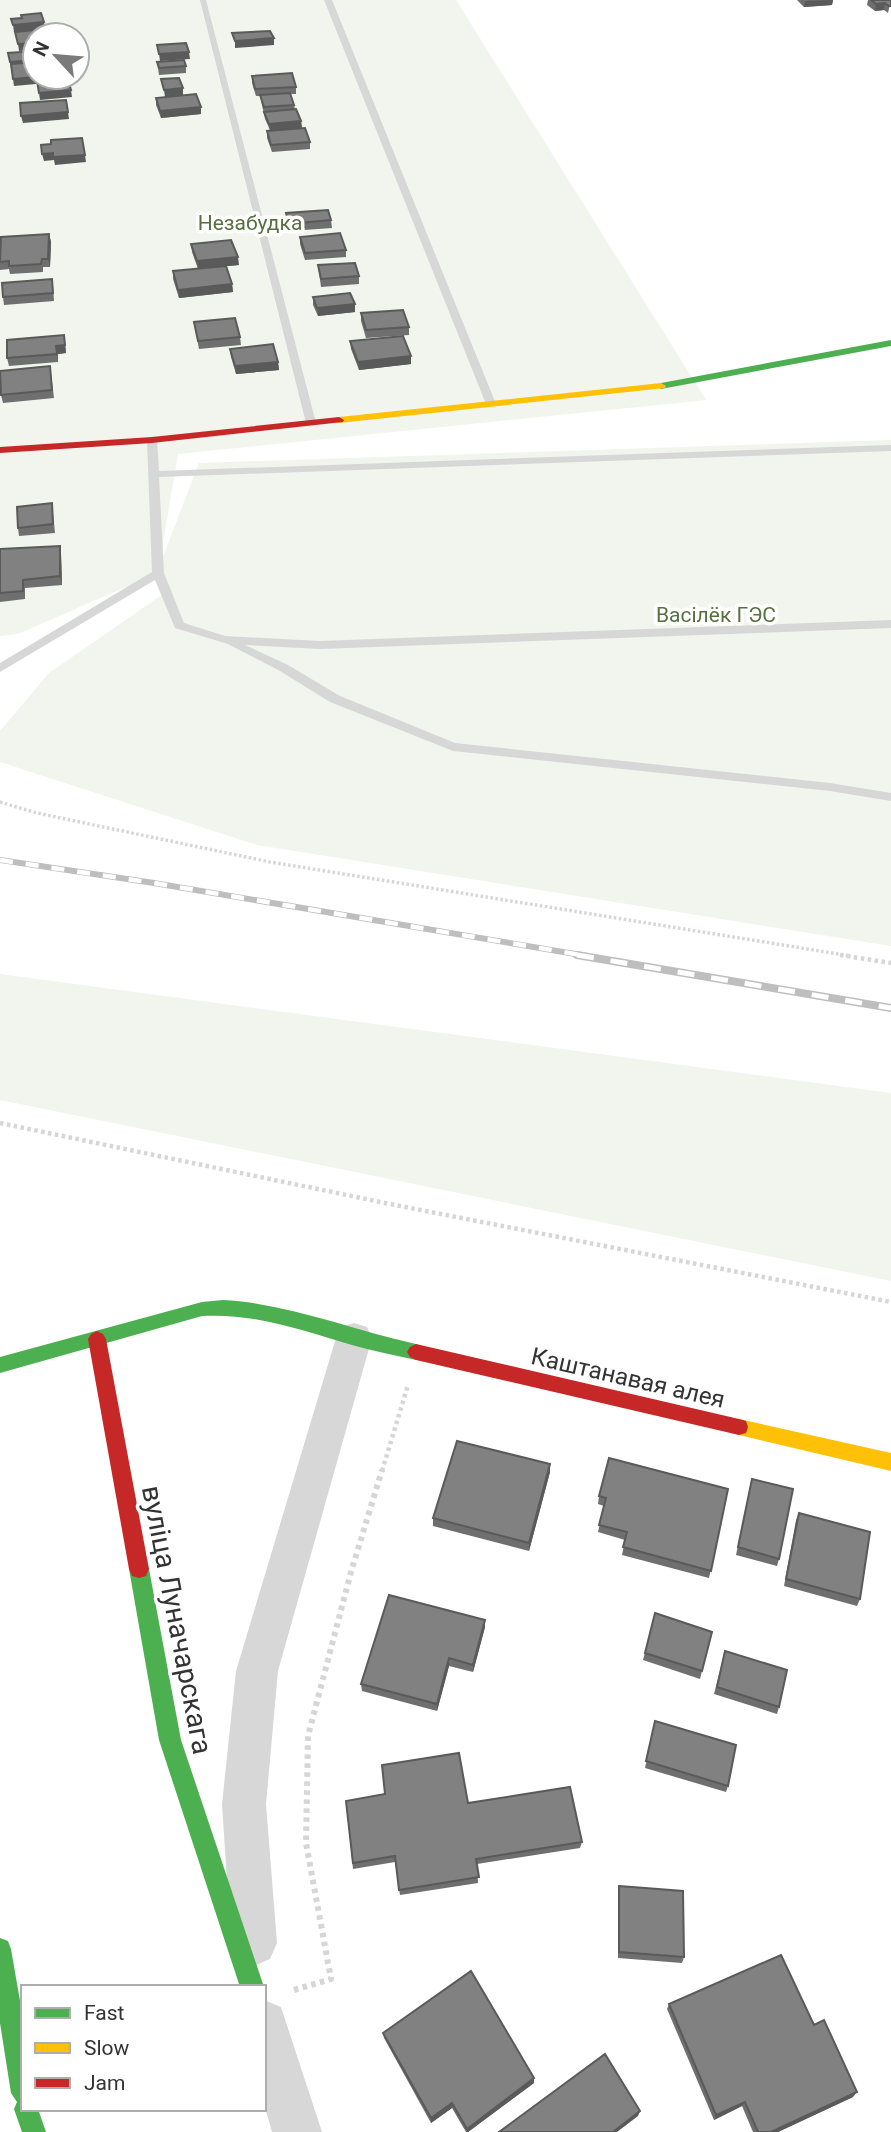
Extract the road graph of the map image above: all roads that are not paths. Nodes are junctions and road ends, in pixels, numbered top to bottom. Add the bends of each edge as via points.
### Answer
1 (204, 0) edge
2 (328, 0) edge
3 (891, 343) edge
4 (491, 404) junction
5 (311, 423) junction
6 (152, 440) junction
7 (891, 448) edge
8 (0, 450) edge
9 (155, 474) junction
10 (158, 573) junction
11 (891, 624) edge
12 (224, 640) junction
13 (0, 668) edge
14 (891, 797) edge
15 (355, 1338) junction
16 (97, 1339) junction
17 (0, 1365) edge
18 (891, 1462) edge
19 (0, 1949) edge
20 (262, 1985) edge
21 (265, 1985) edge
22 (266, 1997) edge
23 (21, 2080) edge
24 (21, 2109) edge
25 (26, 2111) edge
26 (0, 2121) edge
27 (34, 2132) edge
28 (297, 2132) edge

1 - 5 lane
2 - 4 lane
3 - 4 street via 673,386
4 - 5 street
5 - 6 street
6 - 8 street
6 - 9 lane
7 - 9 lane
9 - 10 lane
10 - 12 lane via 179,625
10 - 13 lane
11 - 12 lane via 320,645
12 - 14 lane via 335,699 453,747
15 - 16 street, Каштанавая алея via 253,1308 230,1306 202,1309
15 - 18 street, Каштанавая алея
15 - 21 street via 257,1671 244,1804
16 - 17 street, Каштанавая алея
16 - 20 street, вуліца Луначарскага via 170,1740
19 - 23 street
22 - 28 street
24 - 26 lane
25 - 27 street

